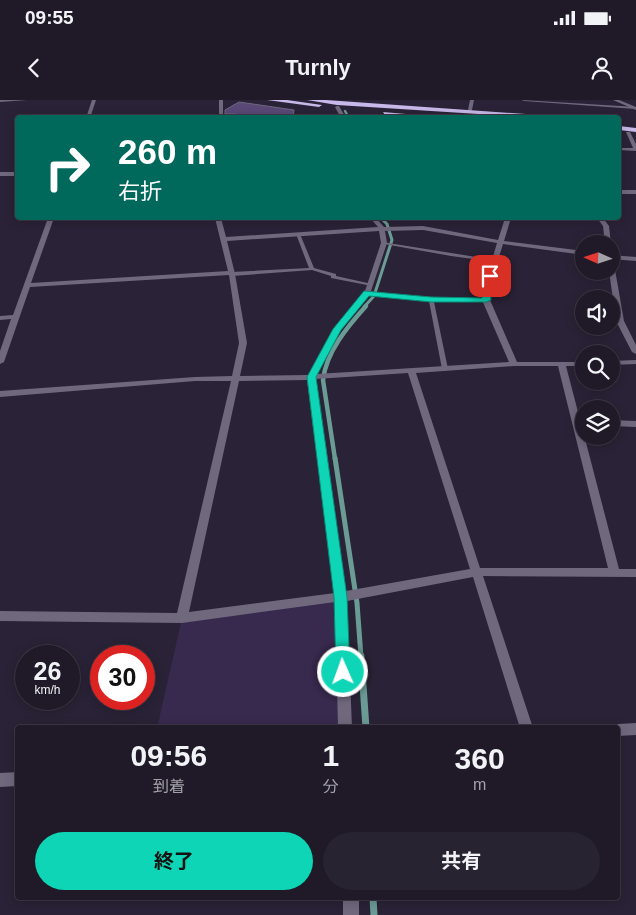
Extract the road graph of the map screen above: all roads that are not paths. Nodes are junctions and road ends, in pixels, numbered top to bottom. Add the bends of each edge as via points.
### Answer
1 (25, 100) edge
2 (94, 100) edge
3 (221, 100) edge
4 (270, 100) edge
5 (310, 100) edge
6 (472, 100) edge
7 (524, 100) edge
8 (568, 100) edge
9 (615, 100) edge
10 (0, 101) edge
11 (337, 103) edge
12 (577, 104) junction
13 (635, 108) edge
14 (470, 110) junction
15 (89, 115) edge
16 (221, 115) edge
17 (343, 115) edge
18 (411, 115) edge
19 (447, 115) edge
20 (512, 115) edge
21 (518, 115) edge
22 (621, 126) edge
23 (621, 126) edge
24 (636, 126) edge
25 (636, 130) edge
26 (621, 132) edge
27 (628, 133) junction
28 (636, 134) edge
29 (621, 149) edge
30 (636, 150) edge
31 (0, 174) edge
32 (15, 174) edge
33 (621, 192) edge
34 (636, 192) edge
35 (50, 220) edge
36 (218, 220) edge
37 (375, 220) edge
38 (507, 220) edge
39 (602, 220) edge
40 (382, 229) junction
41 (298, 234) junction
42 (607, 235) edge
43 (223, 239) junction
44 (384, 242) junction
45 (501, 242) junction
46 (575, 252) edge
47 (620, 258) edge
48 (636, 259) edge
49 (495, 261) junction
50 (312, 269) junction
51 (232, 274) junction
52 (614, 280) edge
53 (27, 285) junction
54 (370, 285) junction
55 (367, 293) junction
56 (431, 300) junction
57 (486, 300) junction
58 (0, 318) edge
59 (15, 318) junction
60 (636, 352) edge
61 (0, 362) edge
62 (636, 362) edge
63 (620, 363) edge
64 (514, 364) junction
65 (562, 364) junction
66 (575, 364) edge
67 (445, 369) junction
68 (411, 371) junction
69 (311, 377) junction
70 (236, 380) junction
71 (0, 394) edge
72 (575, 406) edge
73 (620, 424) edge
74 (636, 424) edge
75 (585, 445) edge
76 (477, 572) junction
77 (614, 572) junction
78 (636, 573) edge
79 (341, 597) junction
80 (0, 616) edge
81 (182, 618) junction
82 (345, 725) edge
83 (526, 725) edge
84 (636, 729) edge
85 (620, 730) edge
86 (15, 779) edge
87 (0, 780) edge
88 (351, 900) edge
89 (351, 915) edge

1 - 10 street
2 - 15 street
3 - 16 street
4 - 11 highway
5 - 11 highway
6 - 14 street
7 - 12 street
8 - 12 street
9 - 13 street
11 - 14 highway
11 - 17 street
11 - 18 highway
11 - 19 highway
11 - 20 highway
12 - 13 street
14 - 21 highway
22 - 24 highway
23 - 25 highway
26 - 27 highway
27 - 28 highway
27 - 30 street
29 - 30 street
31 - 32 street
33 - 34 street
35 - 53 street
36 - 43 street
37 - 40 street
38 - 45 street
39 - 42 street
40 - 41 street
40 - 44 street
40 - 45 street via 423,228
41 - 43 street
41 - 50 lane
43 - 51 street
44 - 49 lane
44 - 54 street
45 - 46 street
45 - 49 street
47 - 48 street
49 - 57 street
50 - 51 lane
50 - 54 lane
51 - 53 street
51 - 70 street via 243,343
52 - 60 street via 620,321
53 - 59 street
54 - 55 street
55 - 56 lane
55 - 69 street via 338,329
56 - 57 lane
56 - 67 lane
57 - 64 street
58 - 59 street
59 - 61 street
62 - 63 street
64 - 65 street
64 - 67 street
65 - 66 street
65 - 72 street
67 - 68 street
68 - 69 street
68 - 76 street
69 - 70 street
69 - 79 street
70 - 71 street via 195,379
70 - 81 street
73 - 74 street
75 - 77 street
76 - 77 street
76 - 79 street
76 - 83 street
77 - 78 street
79 - 81 street
79 - 82 street
80 - 81 street
84 - 85 street
86 - 87 street
88 - 89 street

